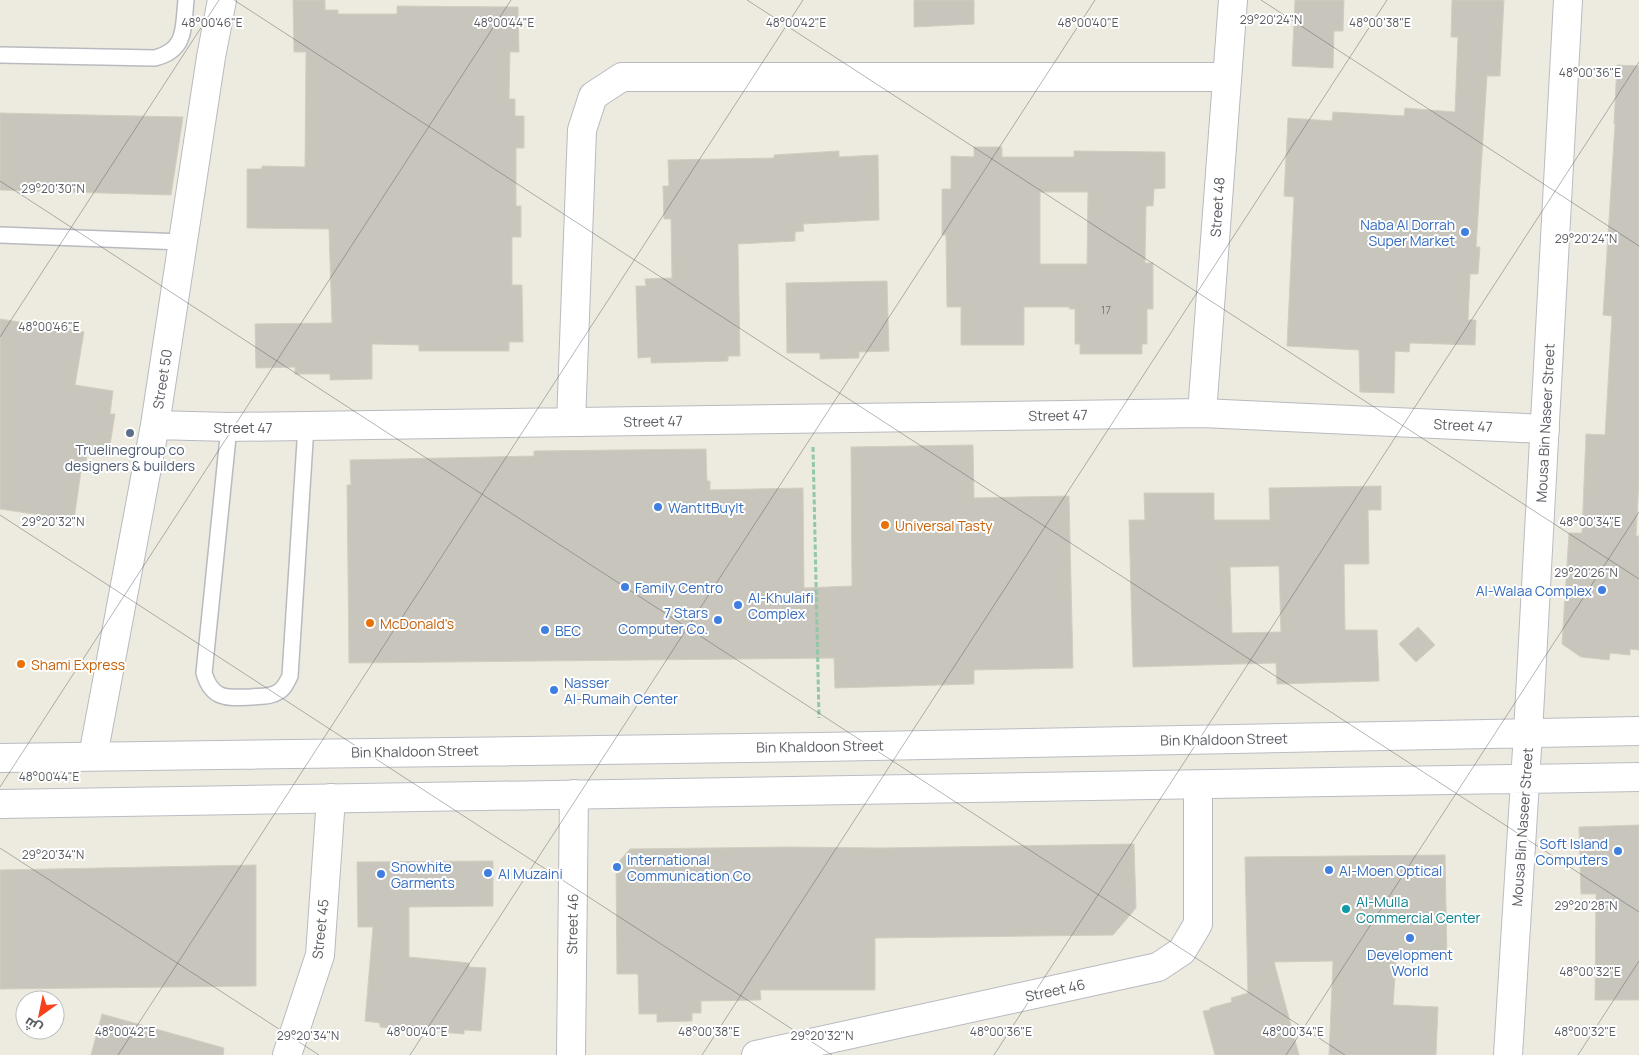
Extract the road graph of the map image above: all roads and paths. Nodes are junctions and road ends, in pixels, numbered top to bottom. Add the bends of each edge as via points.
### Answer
1 (186, 0) edge
2 (222, 0) edge
3 (1232, 0) edge
4 (1568, 0) edge
5 (0, 54) edge
6 (1227, 76) junction
7 (0, 235) edge
8 (183, 242) junction
9 (1202, 413) junction
10 (812, 418) junction
11 (570, 422) junction
12 (155, 425) junction
13 (306, 426) junction
14 (229, 427) junction
15 (1545, 429) junction
16 (1639, 731) edge
17 (1528, 732) junction
18 (820, 746) junction
19 (94, 756) junction
20 (0, 758) edge
21 (1639, 777) edge
22 (1525, 779) junction
23 (1198, 785) junction
24 (574, 794) junction
25 (331, 798) junction
26 (0, 804) edge
27 (287, 1055) edge
28 (571, 1055) edge
29 (756, 1055) edge
30 (1508, 1055) edge

1 - 5 lane via 183,34 173,51 164,56
2 - 8 street, Street 50
3 - 6 street, Street 48
4 - 15 street, Mousa Bin Naseer Street
6 - 9 street, Street 48
6 - 11 street via 622,78 593,96 582,130
7 - 8 lane
8 - 12 street, Street 50
9 - 10 street, Street 47
9 - 15 street, Street 47
10 - 11 street, Street 47
10 - 18 path
11 - 13 street, Street 47
12 - 14 street, Street 47
12 - 19 street, Street 50
13 - 14 street, Street 47
13 - 14 lane via 290,676 278,693 231,698 213,691 204,673
15 - 17 street, Mousa Bin Naseer Street
16 - 17 street, Bin Khaldoon Street
17 - 18 street, Bin Khaldoon Street
17 - 22 street, Mousa Bin Naseer Street
18 - 19 street, Bin Khaldoon Street
19 - 20 street, Bin Khaldoon Street
21 - 22 street
22 - 23 street
22 - 30 street, Mousa Bin Naseer Street
23 - 24 street
23 - 29 street, Street 46 via 1198,924 1182,951 1158,967
24 - 25 street
24 - 28 street, Street 46
25 - 26 street
25 - 27 street, Street 45 via 320,955

